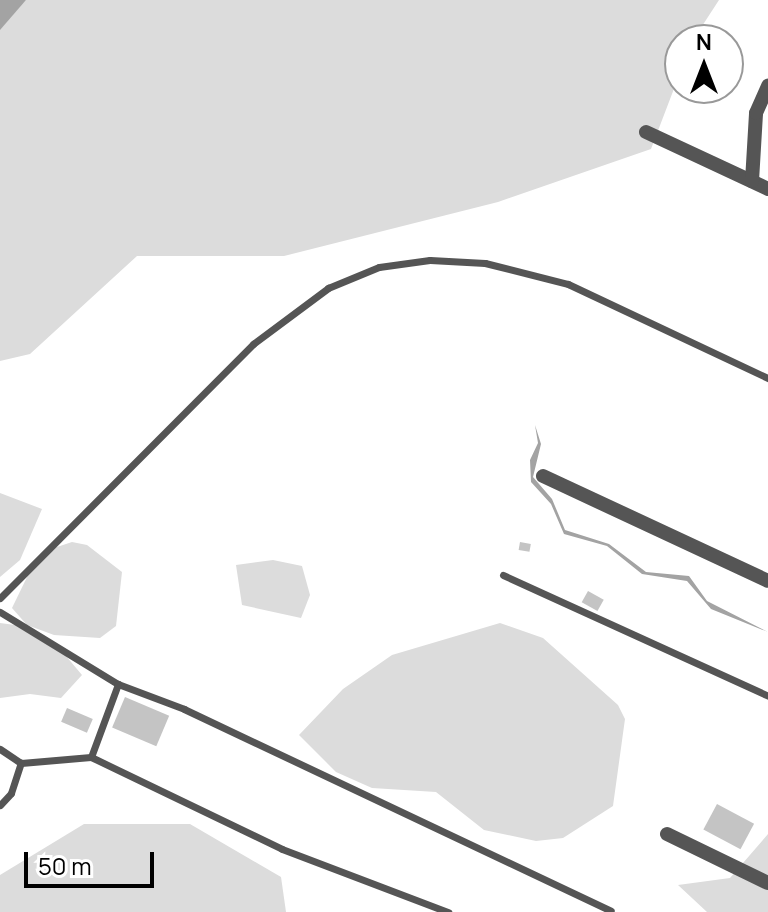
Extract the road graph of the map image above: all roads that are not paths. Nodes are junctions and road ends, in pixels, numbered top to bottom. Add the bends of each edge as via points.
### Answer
1 (768, 86) edge
2 (646, 132) dead end
3 (752, 181) junction
4 (768, 189) edge
5 (768, 378) edge
6 (543, 476) dead end
7 (503, 575) dead end
8 (768, 581) edge
9 (0, 598) edge
10 (0, 612) edge
11 (118, 684) junction
12 (768, 696) edge
13 (0, 749) edge
14 (91, 757) junction
15 (21, 763) junction
16 (0, 805) edge
17 (667, 834) dead end
18 (768, 883) edge
19 (611, 911) edge
20 (448, 912) edge

1 - 3 street via 756,113
2 - 3 street
3 - 4 street
5 - 9 lane via 568,284 485,263 430,260 379,267 328,288 253,344
6 - 8 street
7 - 12 lane
10 - 11 lane
11 - 14 lane
11 - 19 lane via 184,709
13 - 15 lane
14 - 15 lane
14 - 20 lane via 282,849
15 - 16 lane via 11,793
17 - 18 street

